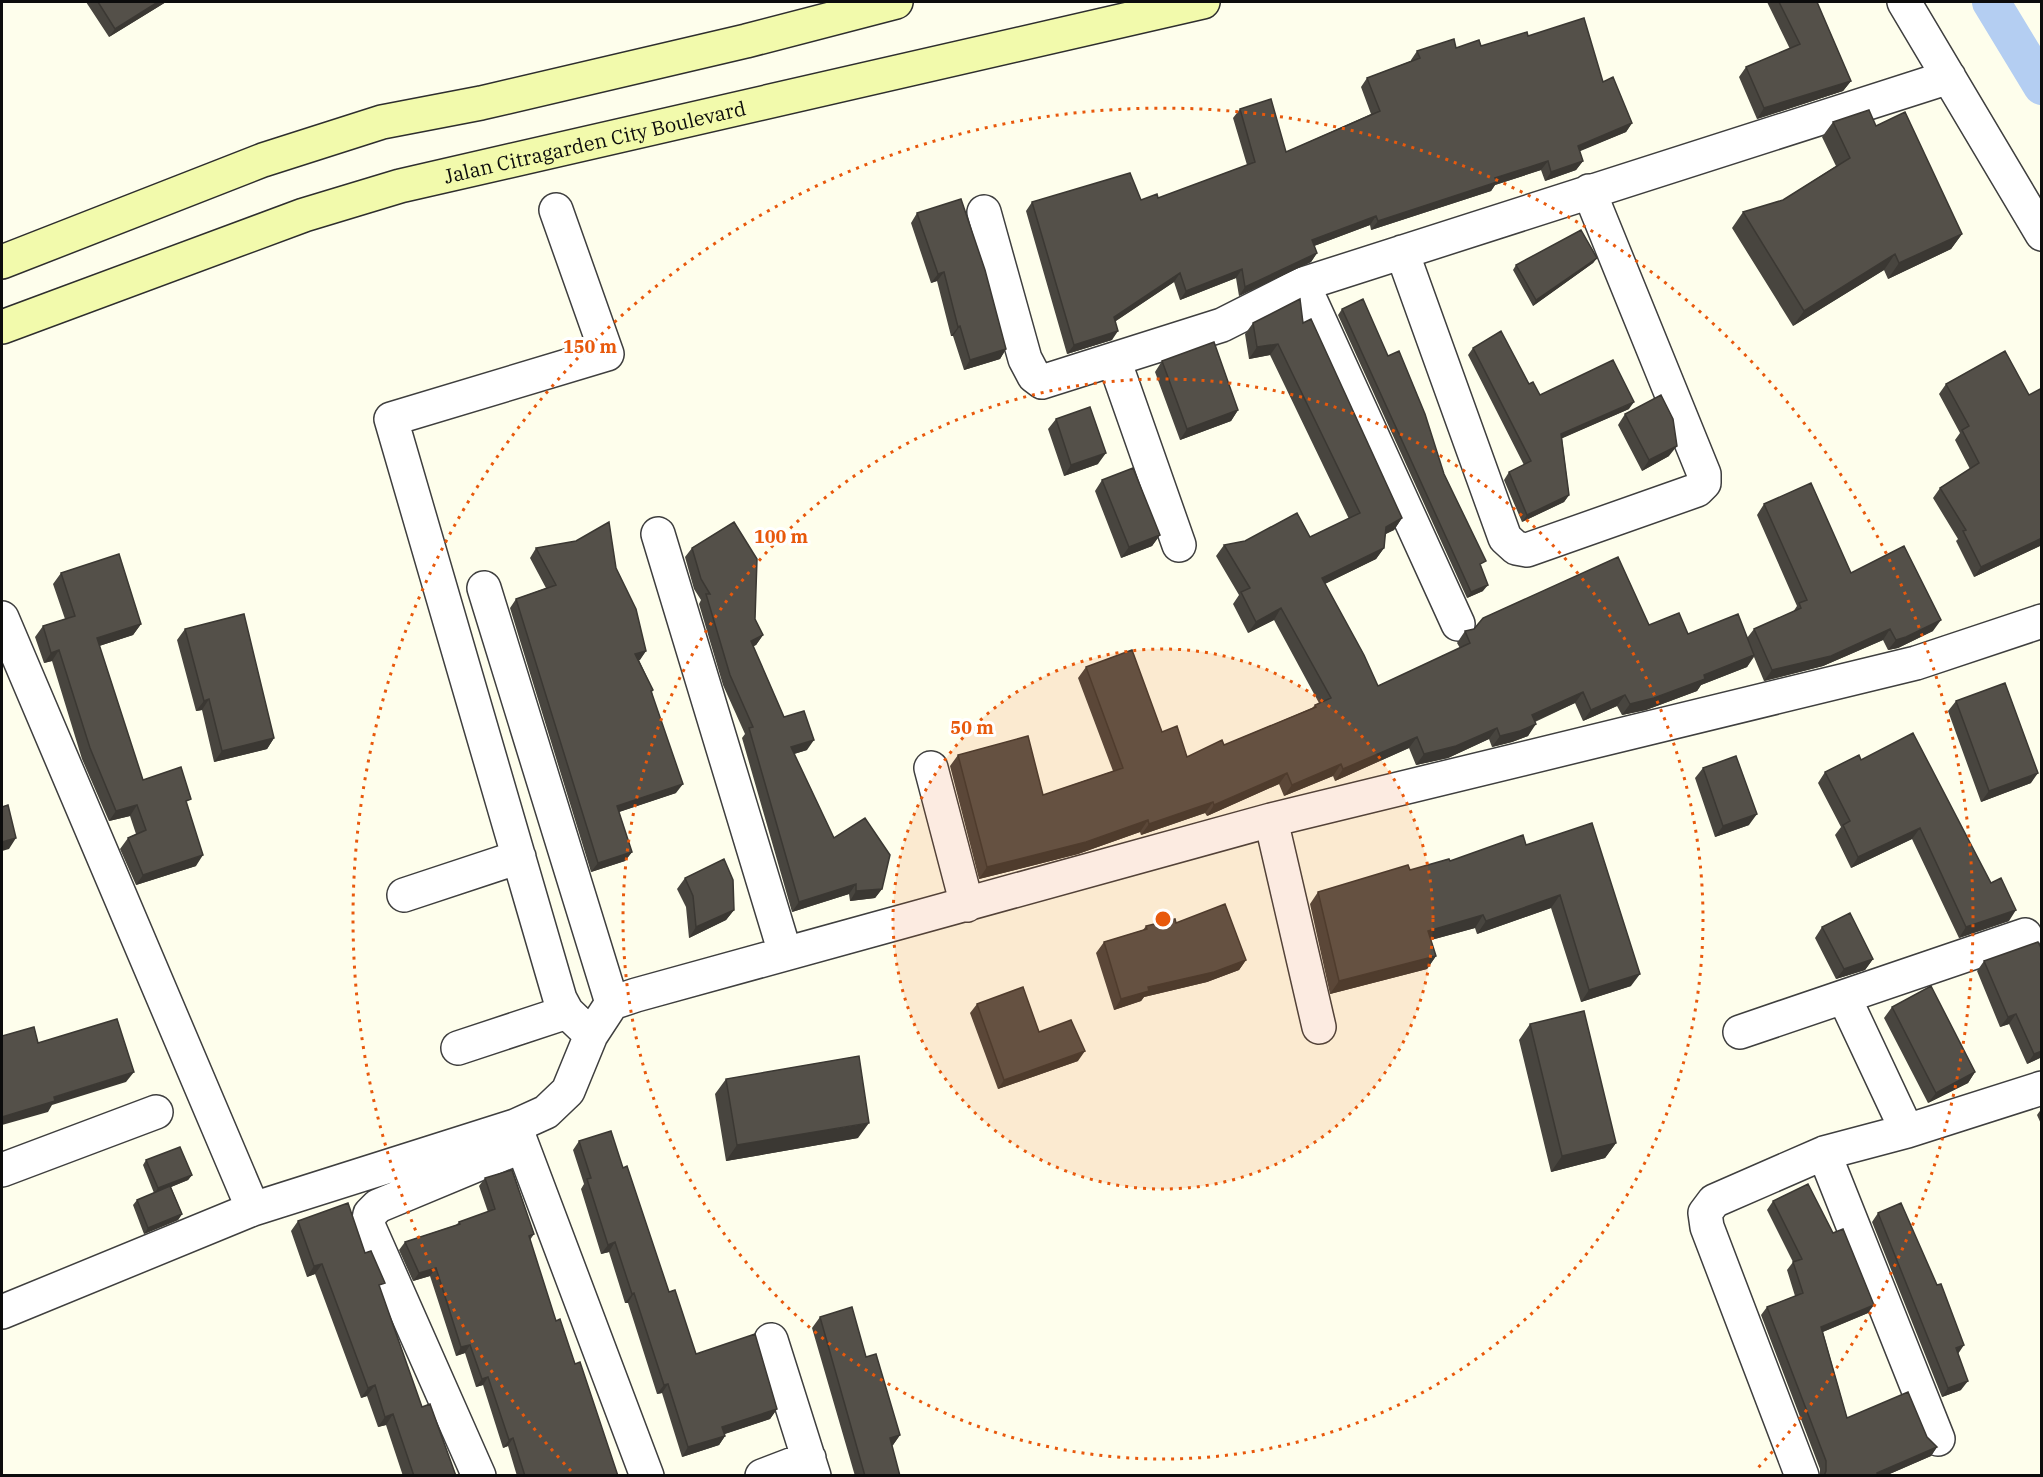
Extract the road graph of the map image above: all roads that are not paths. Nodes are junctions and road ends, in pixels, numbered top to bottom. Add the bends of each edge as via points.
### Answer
1 (896, 2) edge
2 (1203, 2) edge
3 (1904, 2) edge
4 (1949, 77) junction
5 (1589, 191) junction
6 (556, 210) dead end
7 (984, 212) dead end
8 (2042, 234) edge
9 (1402, 252) junction
10 (2, 262) edge
11 (1303, 285) junction
12 (2, 327) edge
13 (1114, 360) junction
14 (658, 534) dead end
15 (1179, 544) dead end
16 (484, 588) dead end
17 (2, 618) edge
18 (2042, 621) edge
19 (1458, 624) dead end
20 (931, 768) dead end
21 (1271, 820) junction
22 (519, 857) junction
23 (404, 895) dead end
24 (968, 905) junction
25 (2025, 935) dead end
26 (785, 954) junction
27 (1844, 996) junction
28 (612, 1003) junction
29 (567, 1012) junction
30 (1319, 1027) dead end
31 (1740, 1032) dead end
32 (591, 1035) junction
33 (458, 1048) dead end
34 (2042, 1088) edge
35 (156, 1112) dead end
36 (1907, 1131) junction
37 (518, 1136) junction
38 (1824, 1153) junction
39 (2, 1170) edge
40 (253, 1209) junction
41 (2, 1312) edge
42 (771, 1340) dead end
43 (1938, 1439) dead end
44 (811, 1467) edge
45 (479, 1476) edge
46 (647, 1476) edge
47 (762, 1476) edge
48 (1802, 1476) edge

1 - 10 main road via 481,103 382,122 263,160
2 - 12 main road, Jalan Citragarden City Boulevard via 400,186 304,215
3 - 4 street
4 - 5 street
4 - 8 street
5 - 9 street
5 - 9 street via 1704,474 1704,483 1697,490 1527,550 1516,548 1505,538
6 - 22 street via 608,354 391,418
7 - 13 street via 1025,359 1034,376 1042,382
9 - 11 street
11 - 13 street via 1222,325
11 - 19 street
13 - 15 street
14 - 26 street
16 - 28 street
17 - 40 street
18 - 21 street via 1916,663
20 - 24 street
21 - 24 street
21 - 30 street
22 - 23 street
22 - 29 street
24 - 26 street
25 - 27 street
26 - 28 street
27 - 31 street
27 - 36 street
28 - 32 street
29 - 32 street
29 - 33 street
32 - 37 street via 568,1091
34 - 36 street
35 - 39 street
36 - 38 street
37 - 40 street
37 - 45 street via 378,1206 370,1214 368,1225
37 - 46 street
38 - 43 street
38 - 48 street via 1714,1201 1705,1213
40 - 41 street
42 - 44 street
44 - 47 street

